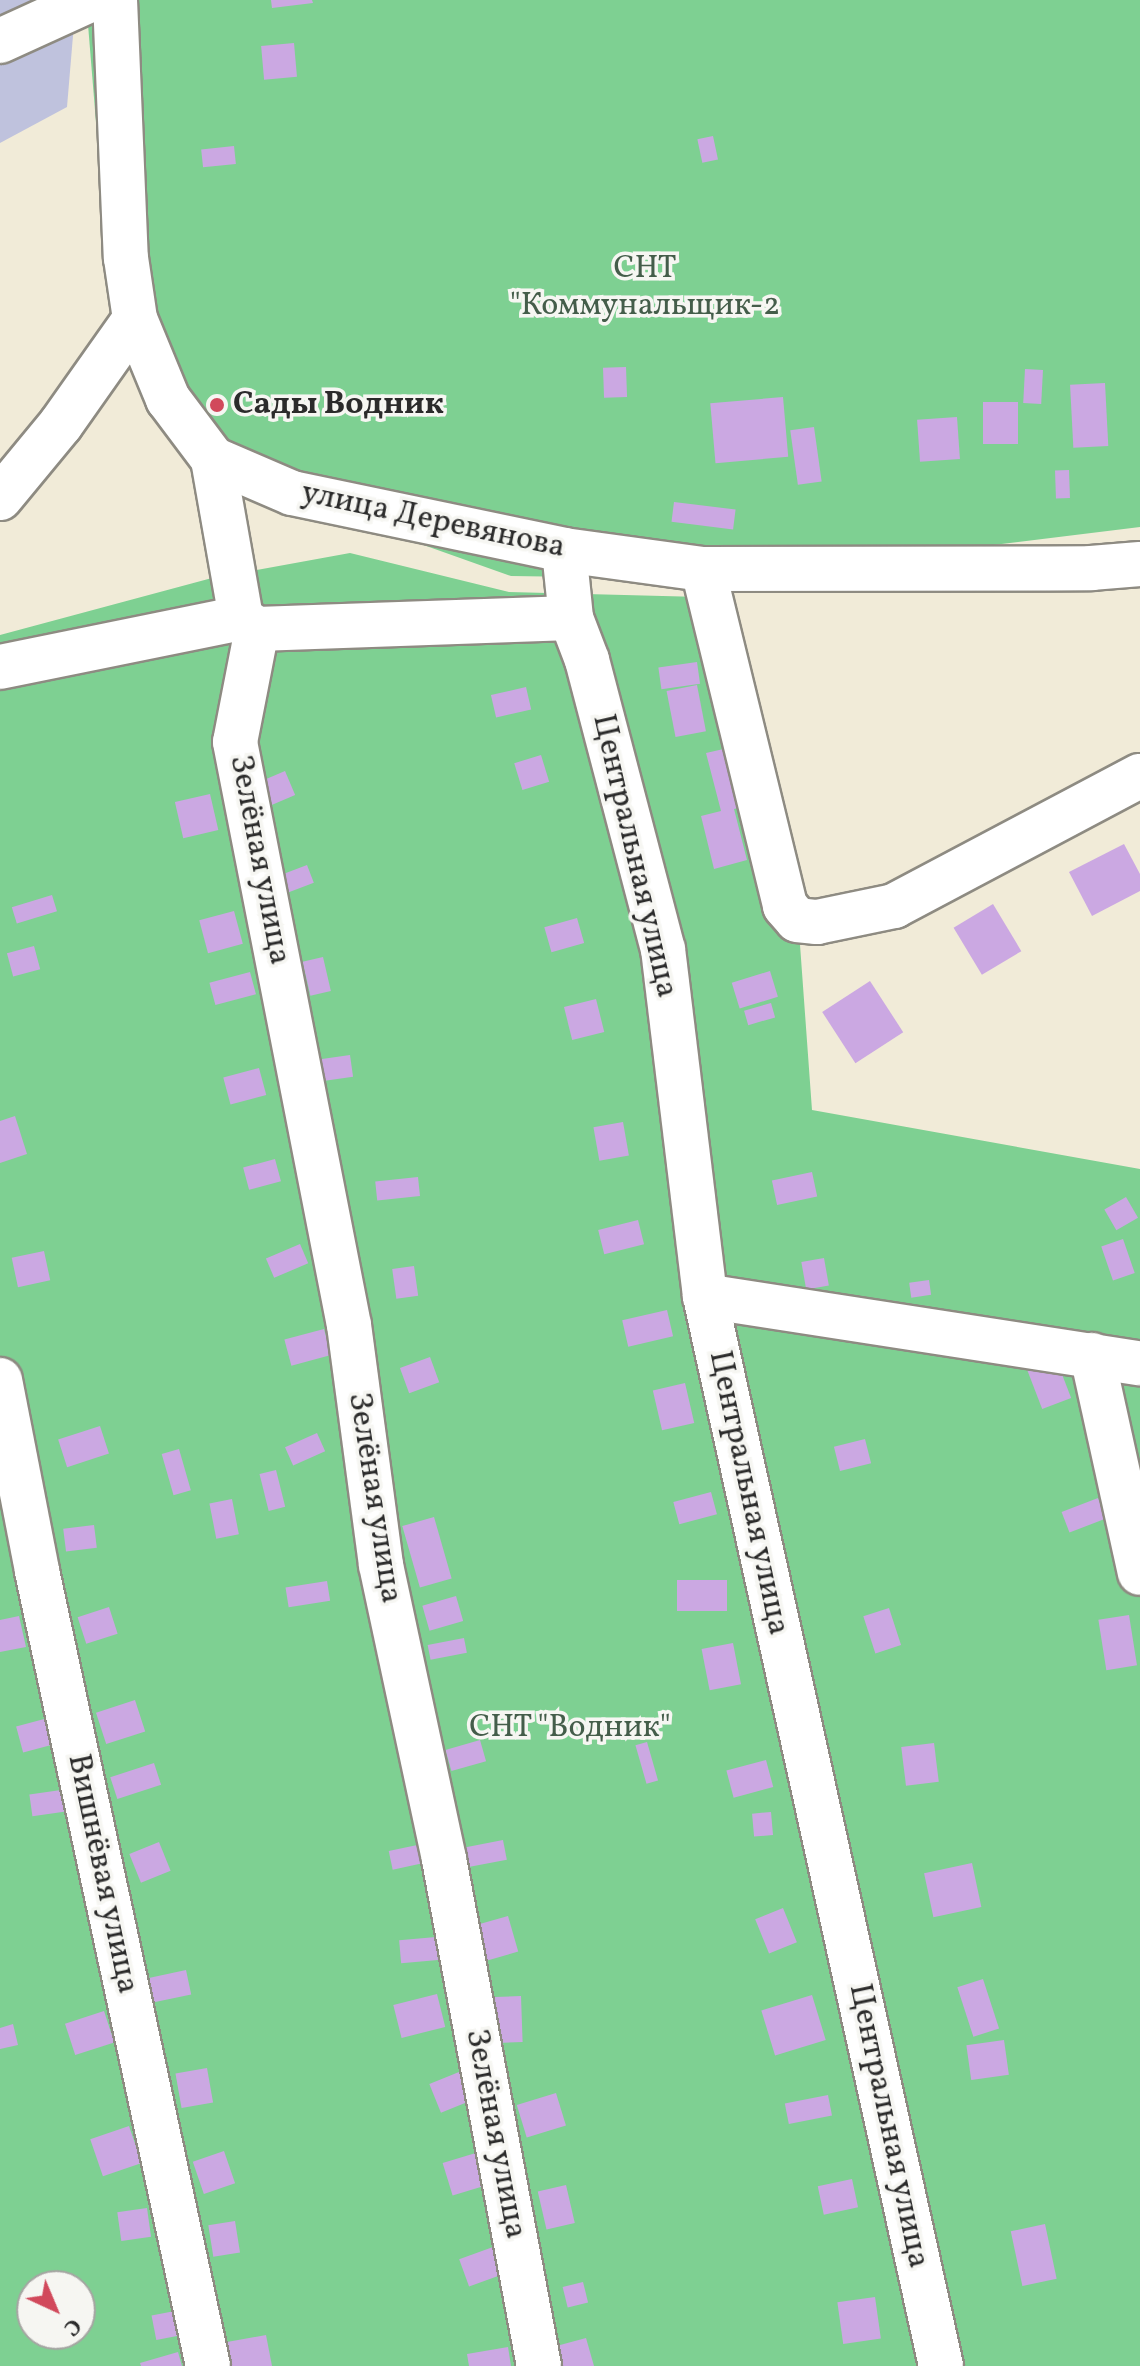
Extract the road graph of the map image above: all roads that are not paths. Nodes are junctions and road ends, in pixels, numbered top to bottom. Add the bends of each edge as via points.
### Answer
1 (90, 0) edge
2 (115, 0) edge
3 (0, 41) edge
4 (135, 319) junction
5 (213, 459) junction
6 (0, 498) edge
7 (564, 550) junction
8 (1140, 564) edge
9 (703, 569) junction
10 (571, 618) junction
11 (249, 624) junction
12 (0, 667) edge
13 (1140, 776) edge
14 (705, 1296) junction
15 (1092, 1355) junction
16 (1140, 1363) edge
17 (0, 1380) edge
18 (1140, 1573) edge
19 (208, 2366) edge
20 (539, 2366) edge
21 (941, 2366) edge

1 - 3 street
2 - 4 street, улица Деревянова via 126,258
4 - 5 street, улица Деревянова via 168,399
4 - 6 street via 61,424
5 - 7 street, улица Деревянова via 292,493
5 - 11 street
7 - 9 street, улица Деревянова
7 - 10 street, Центральная улица
8 - 9 street, улица Деревянова
9 - 13 street via 785,906 797,920 817,922 894,906
10 - 11 street
10 - 14 street, Центральная улица via 587,660 663,949
11 - 12 street
11 - 20 street, Зелёная улица via 235,742 349,1325 381,1565 444,1859
14 - 15 street
14 - 21 street, Центральная улица
15 - 16 street
15 - 18 street
17 - 19 street, Вишнёвая улица

